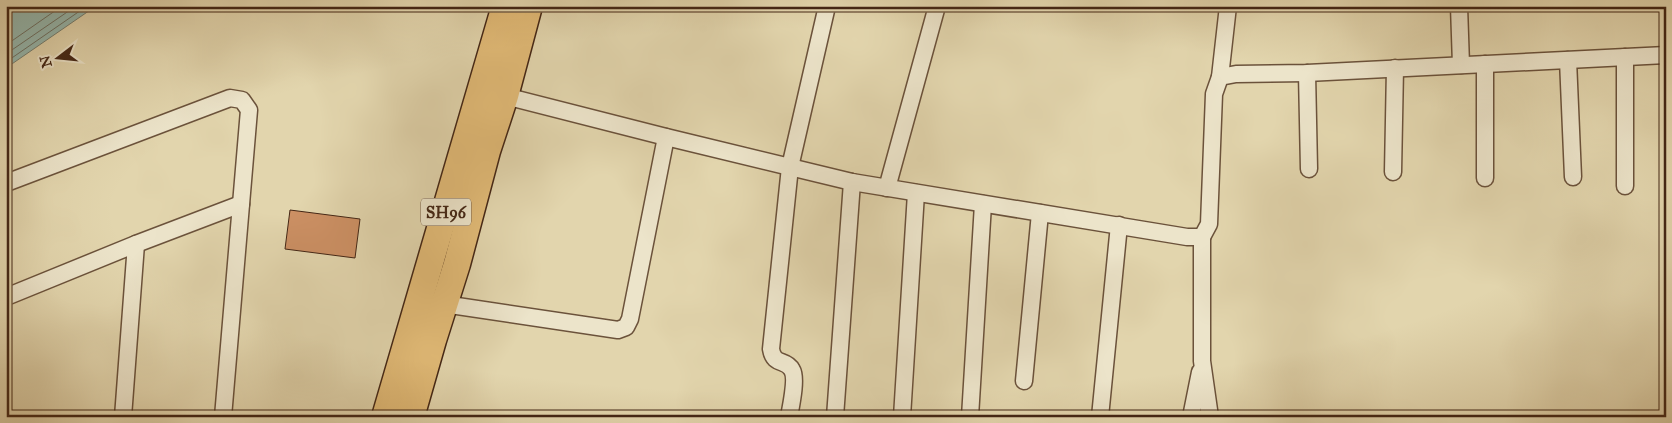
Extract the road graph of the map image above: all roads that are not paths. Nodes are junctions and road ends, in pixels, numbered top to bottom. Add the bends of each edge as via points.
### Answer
1 (505, 6) edge
2 (529, 6) edge
3 (937, 6) edge
4 (1228, 6) edge
5 (1459, 6) edge
6 (825, 7) edge
7 (1666, 55) edge
8 (1625, 57) junction
9 (1568, 60) junction
10 (1485, 64) junction
11 (1461, 65) junction
12 (1395, 68) junction
13 (1308, 72) junction
14 (1220, 77) junction
15 (505, 96) junction
16 (666, 137) junction
17 (790, 167) junction
18 (1308, 169) dead end
19 (1393, 172) dead end
20 (1573, 177) dead end
21 (1485, 178) dead end
22 (852, 182) junction
23 (6, 183) edge
24 (1625, 186) dead end
25 (887, 188) junction
26 (916, 193) junction
27 (241, 204) junction
28 (983, 204) junction
29 (1040, 213) junction
30 (1119, 225) junction
31 (1202, 237) junction
32 (136, 244) junction
33 (6, 297) edge
34 (432, 302) junction
35 (1202, 361) junction
36 (1024, 381) dead end
37 (123, 417) edge
38 (223, 417) edge
39 (385, 417) edge
40 (411, 417) edge
41 (790, 417) edge
42 (835, 417) edge
43 (902, 417) edge
44 (970, 417) edge
45 (1100, 417) edge
46 (1191, 417) edge
47 (1210, 417) edge

1 - 34 main road, SH96
2 - 15 main road, SH96
3 - 25 street
4 - 14 street
5 - 11 street
6 - 17 street
7 - 8 street
8 - 9 street
8 - 24 street
9 - 10 street
9 - 20 street
10 - 11 street
10 - 21 street
11 - 12 street
12 - 13 street
12 - 19 street
13 - 14 street
13 - 18 street
14 - 31 street via 1214,94 1209,224
15 - 16 street
15 - 34 main road, SH96 via 457,264
16 - 17 street
16 - 34 street via 626,327 618,330
17 - 22 street
17 - 41 street via 771,350 776,360 793,370
22 - 25 street
22 - 42 street
23 - 27 street via 230,98 242,100 249,110
25 - 26 street
26 - 28 street
26 - 43 street
27 - 32 street
27 - 38 street
28 - 29 street
28 - 44 street
29 - 30 street
29 - 36 street
30 - 31 street
30 - 45 street
31 - 35 street
32 - 33 street
32 - 37 street
34 - 39 main road, SH96
34 - 40 main road, SH96
35 - 46 street
35 - 47 street

